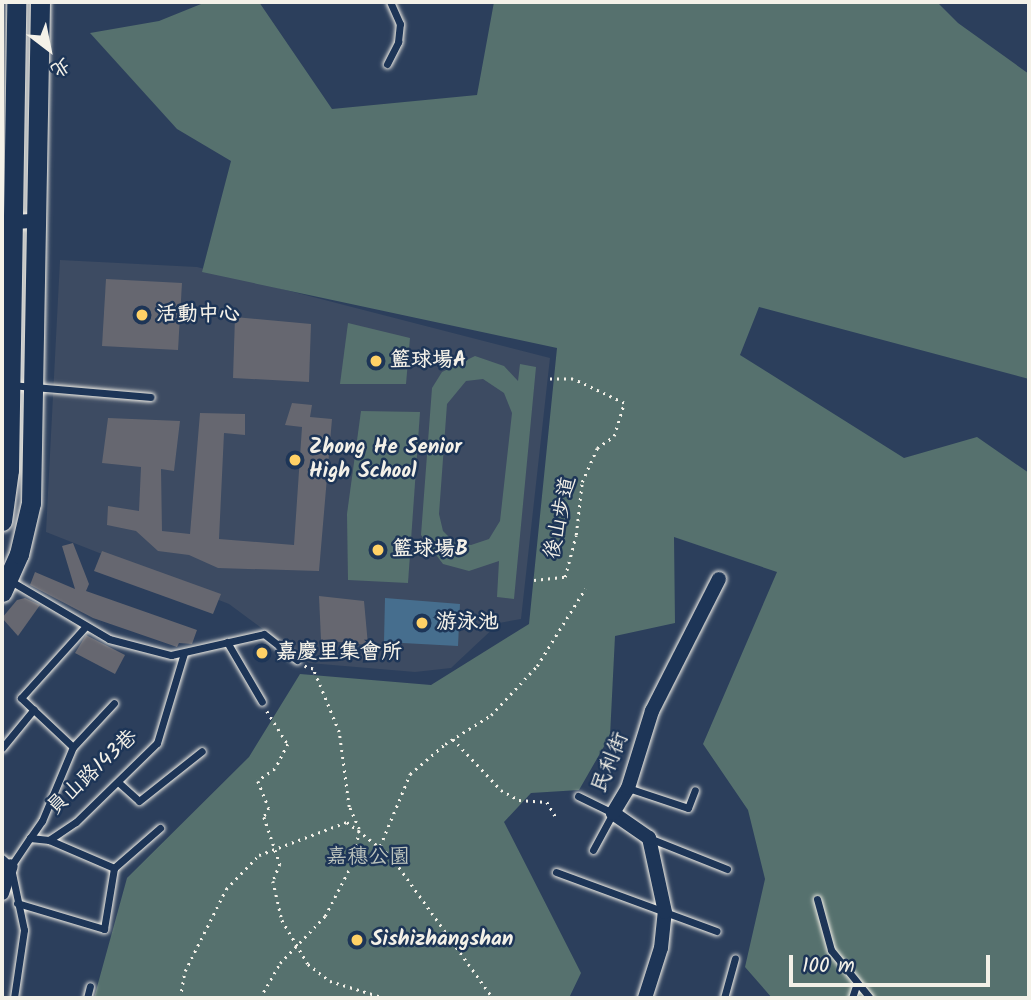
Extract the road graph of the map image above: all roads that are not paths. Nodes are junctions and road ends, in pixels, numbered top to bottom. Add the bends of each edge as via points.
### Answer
1 (16, 2) edge
2 (40, 2) edge
3 (390, 2) edge
4 (387, 64) dead end
5 (7, 217) edge
6 (34, 221) junction
7 (10, 385) junction
8 (33, 387) junction
9 (150, 397) dead end
10 (5, 469) edge
11 (2, 521) edge
12 (719, 579) dead end
13 (5, 586) edge
14 (86, 626) junction
15 (227, 642) junction
16 (184, 653) junction
17 (298, 660) road end
18 (262, 702) road end
19 (114, 703) dead end
20 (34, 709) junction
21 (73, 747) junction
22 (2, 748) edge
23 (202, 751) dead end
24 (118, 782) junction
25 (628, 788) junction
26 (695, 790) dead end
27 (578, 796) dead end
28 (613, 813) junction
29 (160, 828) dead end
30 (30, 838) junction
31 (649, 838) junction
32 (49, 840) junction
33 (593, 850) dead end
34 (6, 862) edge
35 (114, 868) junction
36 (727, 869) dead end
37 (556, 872) dead end
38 (2, 893) edge
39 (817, 899) dead end
40 (17, 903) junction
41 (665, 912) junction
42 (716, 931) dead end
43 (735, 958) dead end
44 (857, 983) junction
45 (90, 986) dead end
46 (15, 998) edge
47 (87, 998) edge
48 (645, 998) edge
49 (724, 998) edge
50 (852, 998) edge
51 (870, 998) edge

1 - 5 main road
2 - 6 main road
3 - 4 lane via 400,24 398,42
5 - 6 street
5 - 7 main road
6 - 8 main road
7 - 8 lane
7 - 10 main road
8 - 9 lane
8 - 13 main road via 31,503
10 - 11 main road
12 - 25 street, 民利街 via 652,711
13 - 14 lane
14 - 16 lane via 109,639 171,655
14 - 20 lane via 21,698
15 - 16 lane
15 - 17 lane via 264,634
15 - 18 lane
16 - 24 lane, 員山路143巷 via 157,743
19 - 21 lane
20 - 21 lane
20 - 22 lane
21 - 30 lane via 42,821
23 - 24 lane via 139,801
24 - 32 lane, 員山路143巷 via 76,822
25 - 26 lane via 688,808
25 - 28 street, 民利街
27 - 28 lane
28 - 31 street, 民利街
28 - 33 lane
29 - 35 lane
30 - 32 lane, 員山路143巷
30 - 34 lane
31 - 36 lane
31 - 41 street
32 - 35 lane
34 - 38 street
34 - 40 lane
35 - 40 lane via 104,929
37 - 41 lane
39 - 44 lane via 831,950
40 - 46 lane via 24,930
41 - 42 lane
41 - 48 street via 661,948
43 - 49 lane
44 - 50 lane
44 - 51 lane
45 - 47 lane

